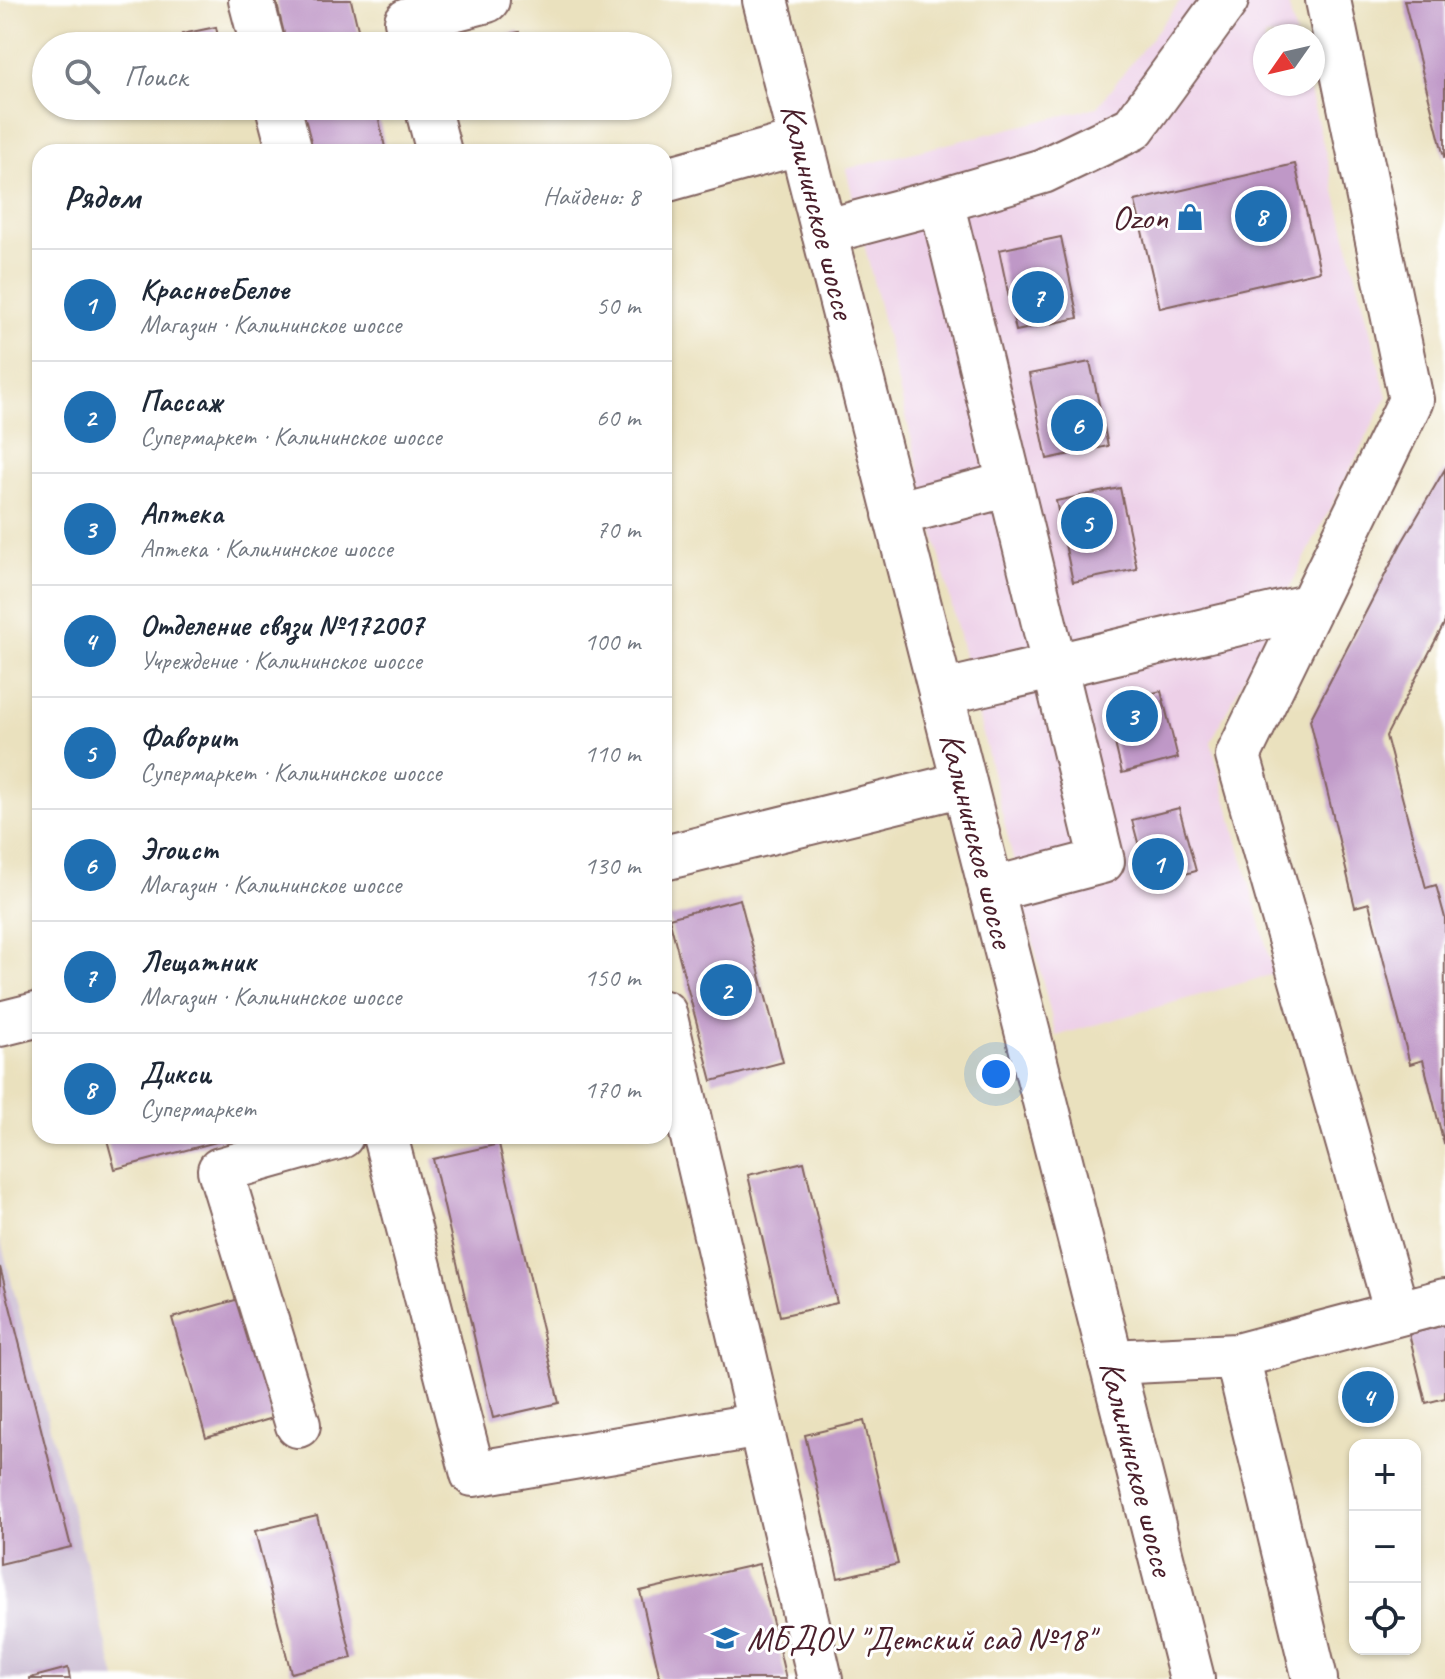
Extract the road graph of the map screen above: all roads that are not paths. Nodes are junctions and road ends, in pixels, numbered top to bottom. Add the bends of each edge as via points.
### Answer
1 (251, 0) edge
2 (487, 0) edge
3 (765, 0) edge
4 (1226, 0) edge
5 (1328, 0) edge
6 (407, 22) edge
7 (259, 32) edge
8 (282, 120) edge
9 (431, 120) edge
10 (801, 142) junction
11 (288, 144) edge
12 (437, 144) edge
13 (672, 178) edge
14 (941, 201) junction
15 (824, 232) junction
16 (1010, 484) junction
17 (895, 514) junction
18 (1311, 606) junction
19 (1055, 667) junction
20 (941, 693) junction
21 (964, 784) junction
22 (672, 856) edge
23 (991, 890) junction
24 (32, 1016) edge
25 (0, 1024) edge
26 (672, 1059) edge
27 (313, 1144) edge
28 (387, 1144) edge
29 (1445, 1301) edge
30 (1397, 1313) junction
31 (1237, 1356) junction
32 (1111, 1362) junction
33 (298, 1425) dead end
34 (760, 1425) junction
35 (820, 1679) edge
36 (1192, 1679) edge
37 (1315, 1679) edge

1 - 7 main road
2 - 6 main road
3 - 10 main road, Калининское шоссе
4 - 14 main road via 1133,128 1043,171
5 - 18 main road via 1411,400
8 - 11 main road
9 - 12 main road
10 - 13 main road
10 - 15 main road, Калининское шоссе
14 - 15 main road
14 - 16 main road
15 - 17 main road, Калининское шоссе
16 - 17 main road
16 - 19 main road
17 - 20 main road, Калининское шоссе
18 - 19 main road
18 - 30 main road via 1238,756
19 - 20 main road
19 - 23 main road via 1102,861
20 - 21 main road, Калининское шоссе
21 - 22 main road
21 - 23 main road, Калининское шоссе
23 - 32 main road, Калининское шоссе
24 - 25 main road
26 - 34 main road
27 - 33 main road via 220,1170
28 - 34 main road via 473,1474
29 - 30 main road
30 - 31 main road
31 - 32 main road
31 - 37 main road
32 - 36 main road, Калининское шоссе
34 - 35 main road

